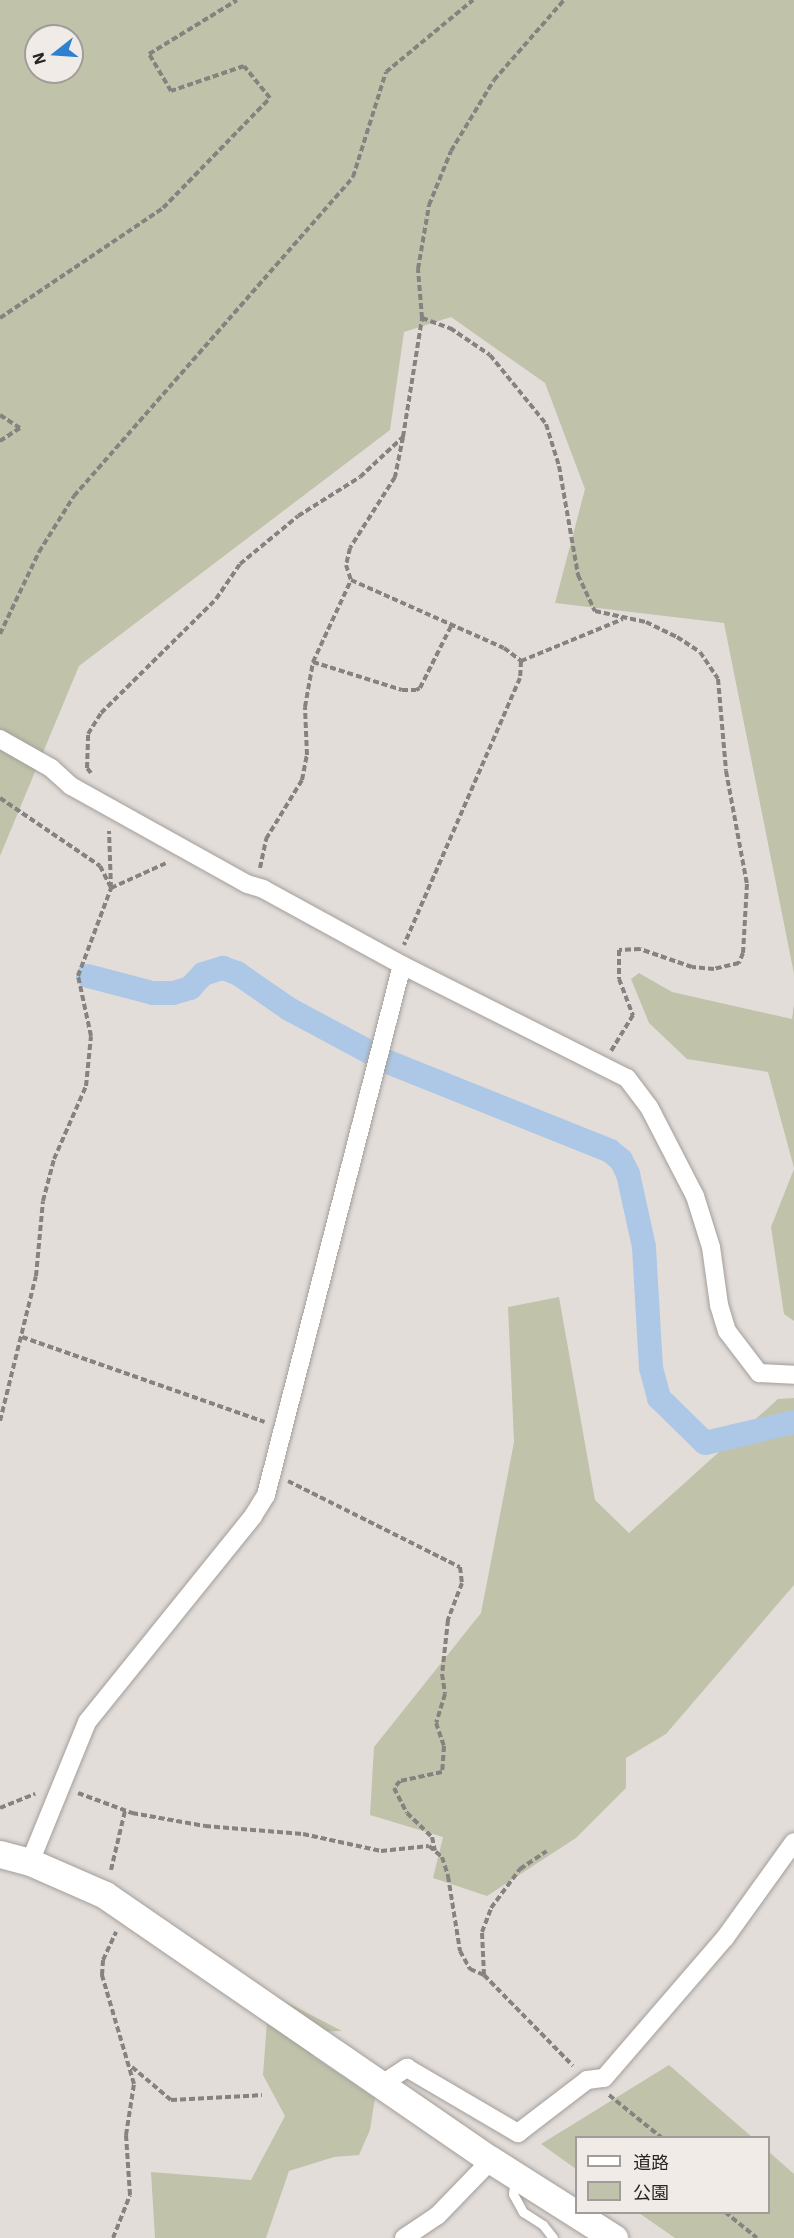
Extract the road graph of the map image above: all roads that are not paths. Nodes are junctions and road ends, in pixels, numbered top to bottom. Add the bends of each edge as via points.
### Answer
1 (0, 739) edge
2 (399, 963) junction
3 (794, 1375) edge
4 (794, 1842) edge
5 (0, 1854) edge
6 (30, 1862) junction
7 (381, 2084) junction
8 (491, 2160) junction
9 (516, 2176) junction
10 (575, 2213) edge
11 (576, 2214) edge
12 (404, 2238) edge
13 (553, 2238) edge
14 (614, 2238) edge

1 - 2 street via 105,805
2 - 3 street via 627,1078 678,1160 695,1196 711,1247 719,1305 741,1353 759,1373
2 - 6 street via 266,1495 87,1722
4 - 7 street via 725,1938 604,2078 587,2080 518,2133 407,2068
5 - 6 street
6 - 7 street via 116,1902
7 - 8 street
8 - 9 street
8 - 12 street via 438,2216
9 - 10 street
9 - 13 lane via 513,2194 523,2212 543,2225
11 - 14 street

